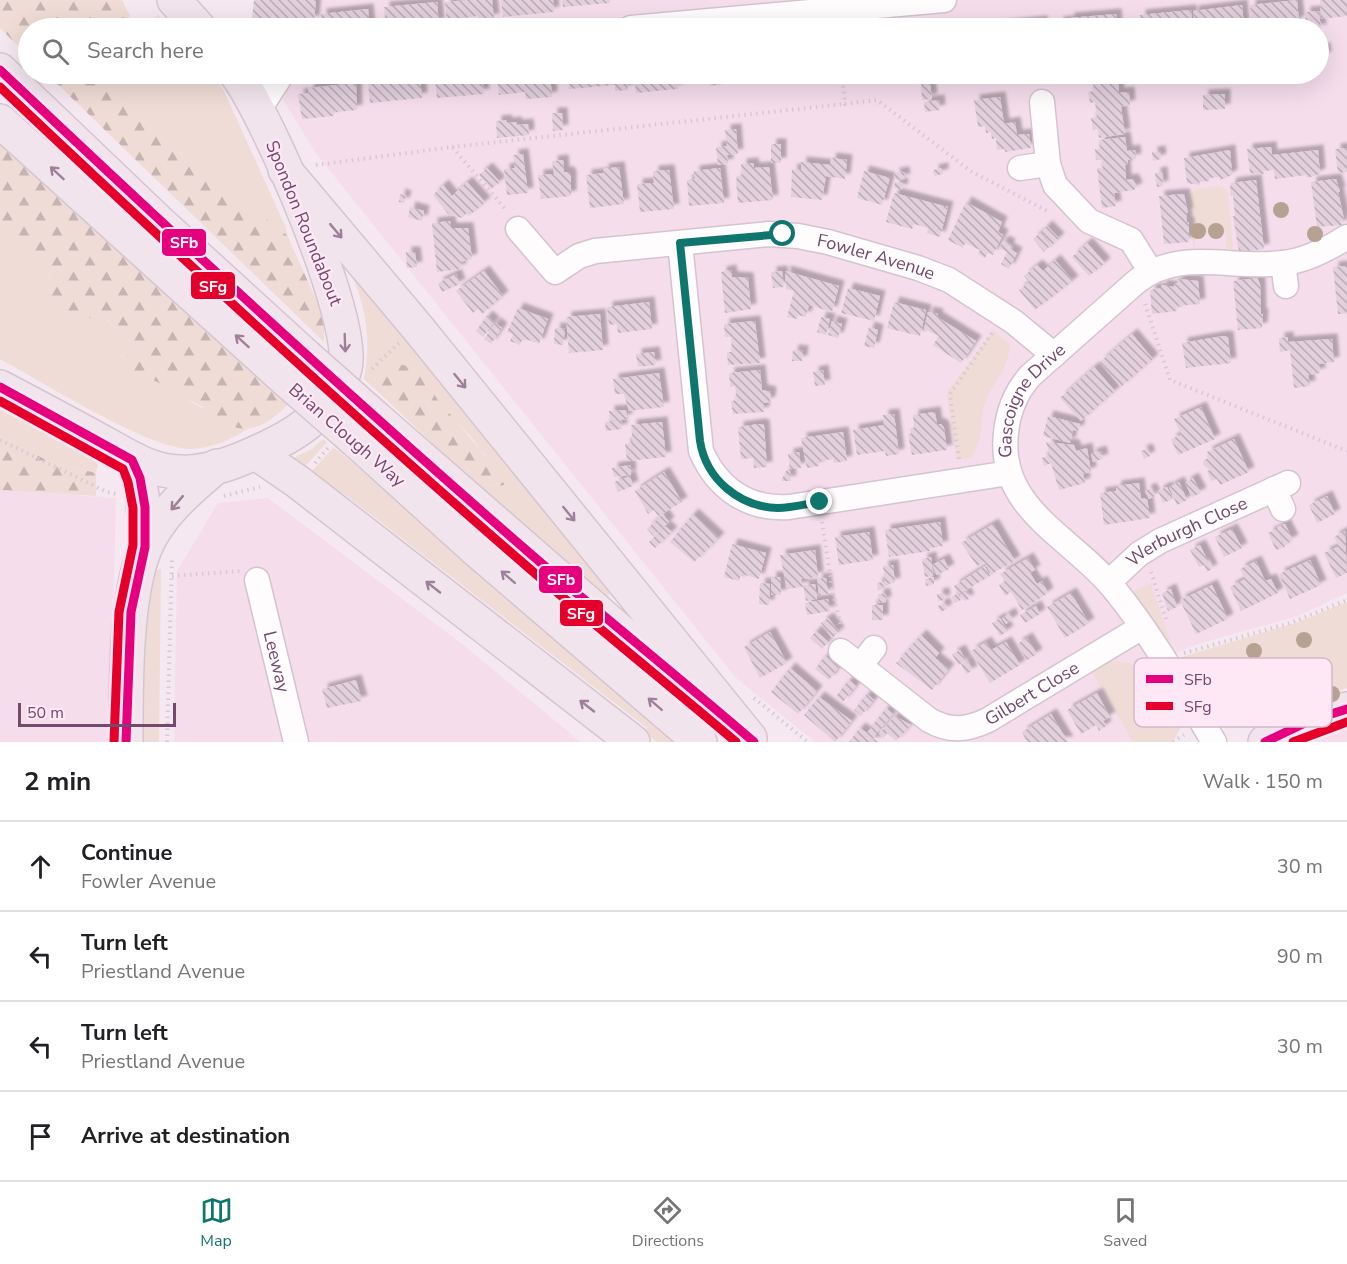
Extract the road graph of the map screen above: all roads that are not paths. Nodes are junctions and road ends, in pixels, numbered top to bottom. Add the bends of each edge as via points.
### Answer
1 (174, 0) edge
2 (944, 0) edge
3 (190, 18) edge
4 (742, 18) edge
5 (0, 70) edge
6 (242, 84) edge
7 (276, 84) edge
8 (1042, 102) dead end
9 (258, 111) junction
10 (0, 121) edge
11 (1048, 164) junction
12 (301, 167) junction
13 (1020, 168) dead end
14 (518, 229) road end
15 (1347, 237) edge
16 (680, 243) junction
17 (1143, 277) junction
18 (1054, 355) junction
19 (296, 368) junction
20 (0, 387) edge
21 (366, 430) junction
22 (256, 453) junction
23 (132, 460) junction
24 (217, 466) junction
25 (1009, 473) junction
26 (1281, 494) dead end
27 (159, 550) junction
28 (257, 580) road end
29 (1109, 582) junction
30 (1142, 627) junction
31 (858, 655) road end
32 (1163, 658) edge
33 (1347, 708) edge
34 (1332, 713) edge
35 (1205, 727) edge
36 (1296, 727) edge
37 (752, 740) edge
38 (126, 742) edge
39 (296, 742) edge
40 (633, 742) edge
41 (700, 742) edge
42 (1214, 742) edge
43 (1265, 742) edge

1 - 3 main road
2 - 4 street
5 - 19 highway, Brian Clough Way via 157,220
6 - 9 main road, Spondon Roundabout
7 - 9 street
8 - 11 street
9 - 12 main road, Spondon Roundabout
19 -> 10 highway, Brian Clough Way
11 - 13 street
11 - 17 street via 1055,185 1084,217 1131,240
12 -> 22 main road, Spondon Roundabout via 346,337 346,367 333,399 311,422
12 -> 37 highway via 417,327
14 - 16 street, Fowler Avenue via 555,272 586,253
15 - 17 street, Gascoigne Drive via 1302,259 1284,275 1186,262
16 - 18 street, Fowler Avenue via 769,234 798,236 936,274 1004,315
16 - 25 street via 700,441 708,465 724,486 752,503 778,508
17 - 18 street, Gascoigne Drive
18 - 25 street, Gascoigne Drive via 1027,380 1011,407 1005,439
19 - 21 highway, Brian Clough Way, bridge
20 - 23 main road, Spondon Roundabout
21 - 37 highway, Brian Clough Way
41 -> 21 highway, Brian Clough Way
22 - 24 main road, Spondon Roundabout
40 -> 22 highway
23 - 24 main road, Spondon Roundabout via 179,472
23 - 27 main road
24 -> 27 main road via 186,493
25 - 29 street, Gascoigne Drive via 1034,516
26 - 29 street, Werburgh Close via 1160,541 1139,554
27 - 38 main road via 138,571 131,612
28 - 39 street, Leeway
29 - 30 street, Gascoigne Drive
30 - 31 street, Gilbert Close via 988,720 964,729 943,727 929,720
30 - 32 street, Gascoigne Drive
33 - 34 main road
35 - 42 street, Gascoigne Drive
36 - 43 main road

